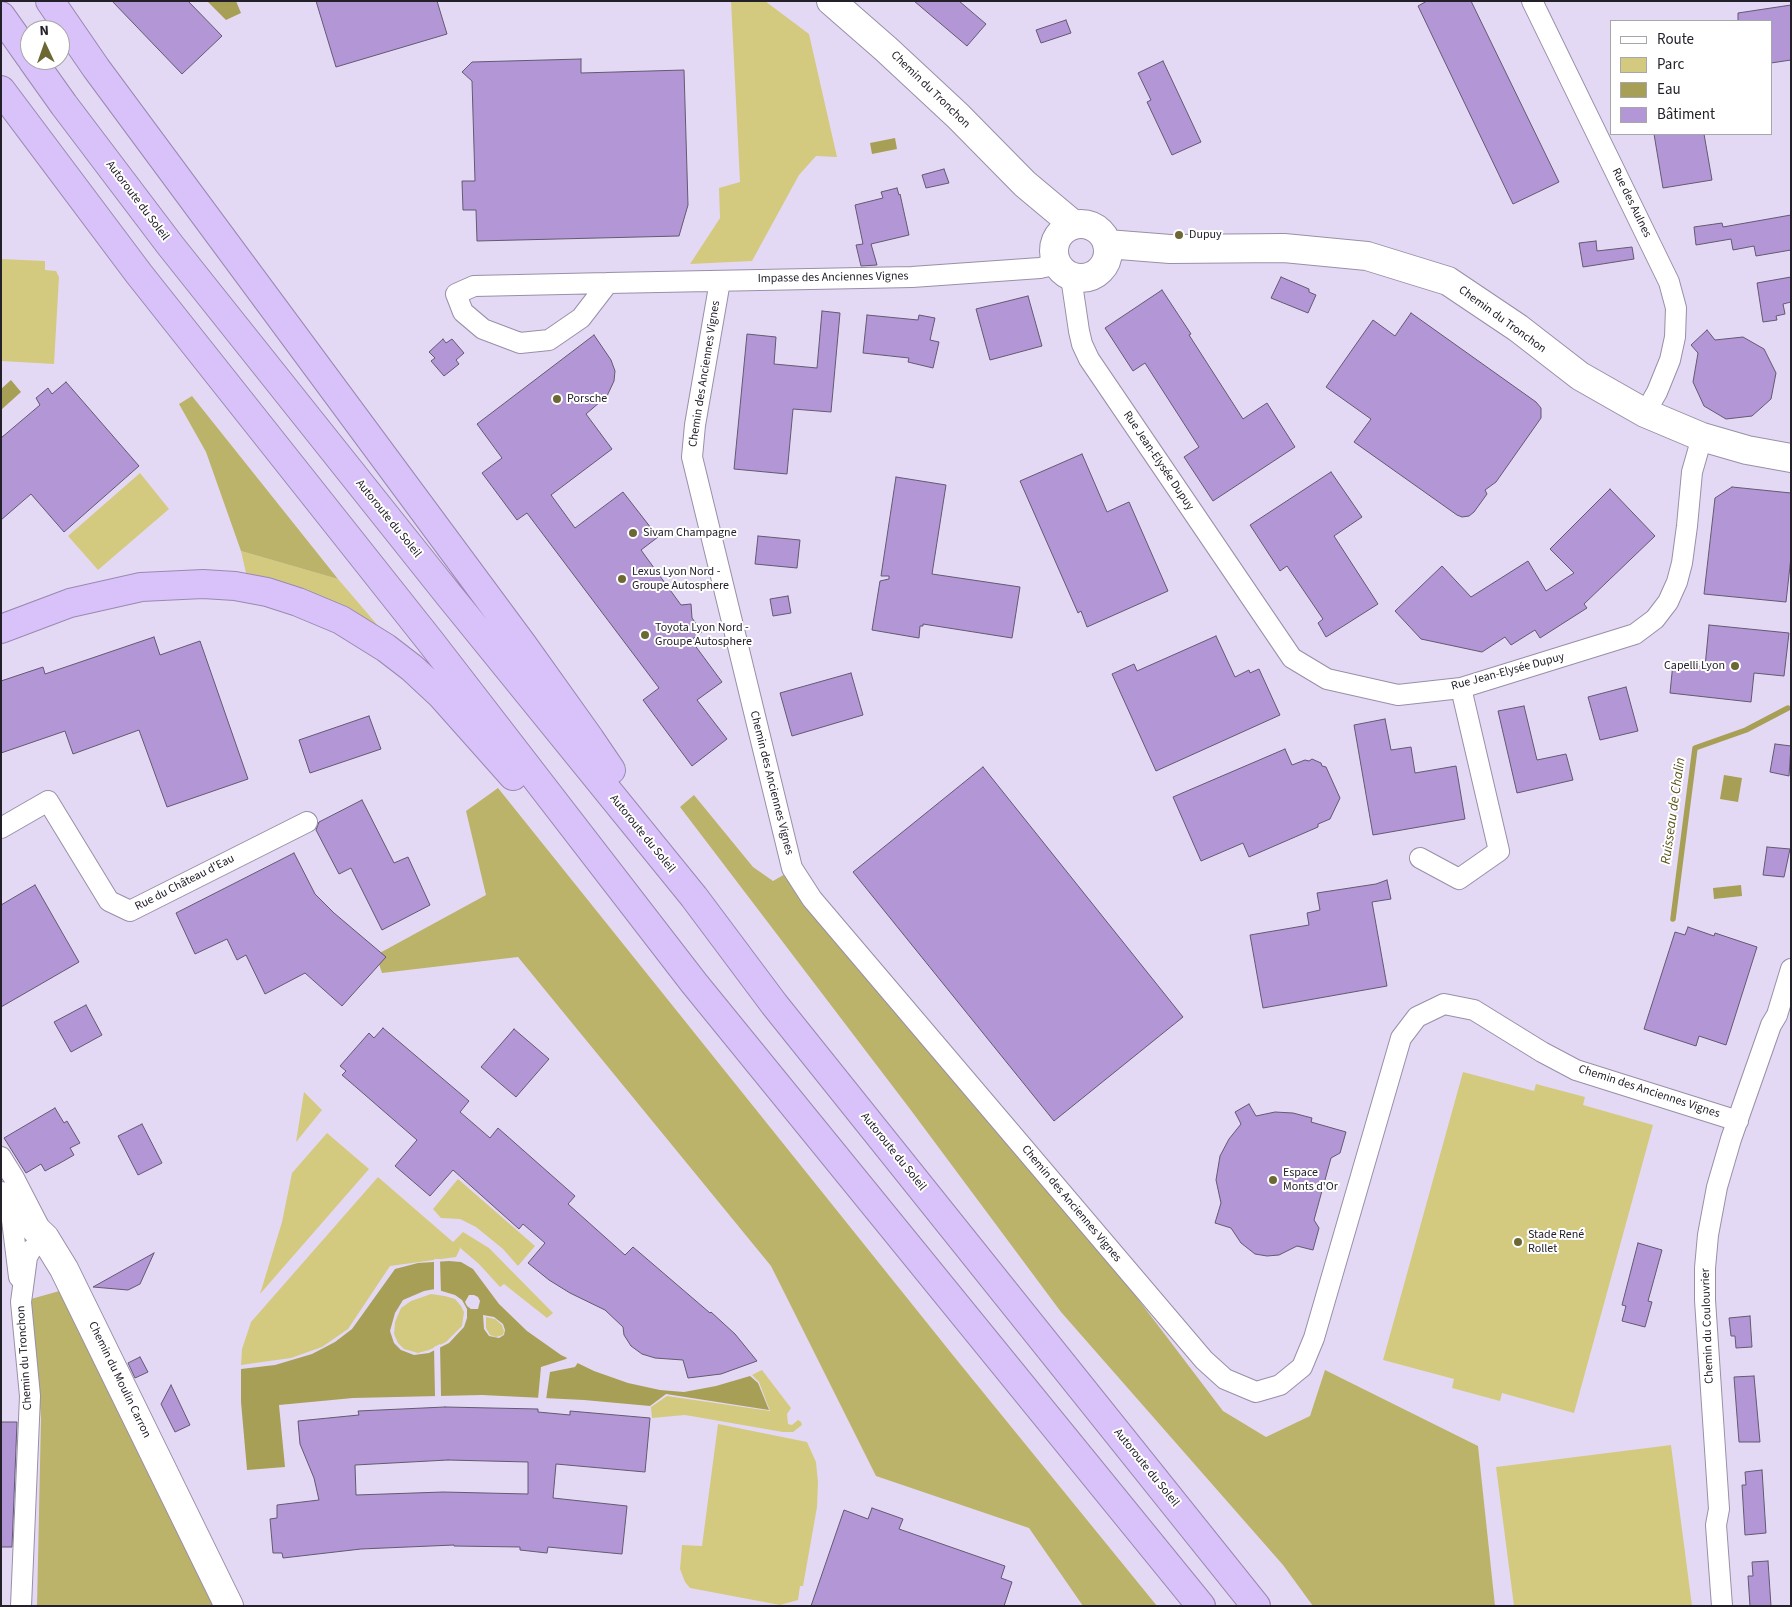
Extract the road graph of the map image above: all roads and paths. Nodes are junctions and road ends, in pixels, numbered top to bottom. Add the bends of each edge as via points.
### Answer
1 (50, 1) edge
2 (832, 1) edge
3 (1532, 1) edge
4 (1, 16) edge
5 (20, 43) edge
6 (39, 70) edge
7 (1, 90) edge
8 (1067, 230) junction
9 (1086, 265) junction
10 (720, 281) junction
11 (608, 283) junction
12 (1645, 413) junction
13 (1702, 437) junction
14 (1791, 458) edge
15 (1, 629) edge
16 (1461, 688) junction
17 (307, 822) dead end
18 (1, 828) edge
19 (1420, 858) dead end
20 (694, 897) junction
21 (1791, 969) edge
22 (694, 983) junction
23 (1738, 1121) junction
24 (1, 1157) edge
25 (6, 1200) edge
26 (45, 1238) junction
27 (21, 1302) junction
28 (20, 1606) edge
29 (229, 1606) edge
30 (1202, 1606) edge
31 (1256, 1606) edge
32 (1722, 1606) edge

1 - 20 highway via 590,738
2 - 8 street, Chemin du Tronchon via 958,116
3 - 12 street, Rue des Aulnes via 1669,282 1676,308 1675,337 1670,360
4 - 5 highway
6 - 20 highway, Autoroute du Soleil via 170,245
7 - 22 highway via 145,282 430,641
8 - 9 street via 1054,249
8 - 9 street via 1086,225 1102,234
9 - 10 street, Impasse des Anciennes Vignes via 912,277
9 - 12 street, Chemin du Tronchon via 1194,250 1284,248 1366,256 1448,281 1518,328 1580,376
9 - 16 street, Rue Jean-Elysée Dupuy via 1079,330 1089,359 1292,658 1326,679 1398,695
10 - 11 street, Impasse des Anciennes Vignes
10 - 23 street, Chemin des Anciennes Vignes via 692,457 792,868 812,900 1204,1360 1225,1379 1256,1392 1280,1385 1302,1367 1314,1338 1401,1038 1416,1018 1430,1010 1444,1004 1474,1010 1576,1070
11 - 11 street, Impasse des Anciennes Vignes via 474,286 456,294 463,312 483,329 520,343 549,340 573,324
12 - 13 street, Chemin du Tronchon
13 - 14 street, Chemin du Tronchon
13 - 16 street, Rue Jean-Elysée Dupuy via 1692,472 1680,572 1668,602 1655,619 1628,637
15 - 22 highway via 70,603 106,594 141,587 203,584 267,592 341,620 386,648 441,695 633,919
16 - 19 street via 1499,851 1459,879
17 - 18 street, Rue du Château d'Eau via 130,912 109,901 48,801
20 - 31 highway, Autoroute du Soleil via 774,1004
21 - 23 street, Chemin du Coulouvrier
22 - 30 highway
23 - 32 street, Chemin du Coulouvrier via 1717,1187 1705,1268 1704,1300 1719,1509 1716,1524
24 - 26 street, Chemin du Moulin Carron
25 - 26 street
25 - 27 street
26 - 27 street, Chemin du Tronchon via 27,1257
26 - 29 street, Chemin du Moulin Carron via 64,1269
27 - 28 street, Chemin du Tronchon via 30,1396

